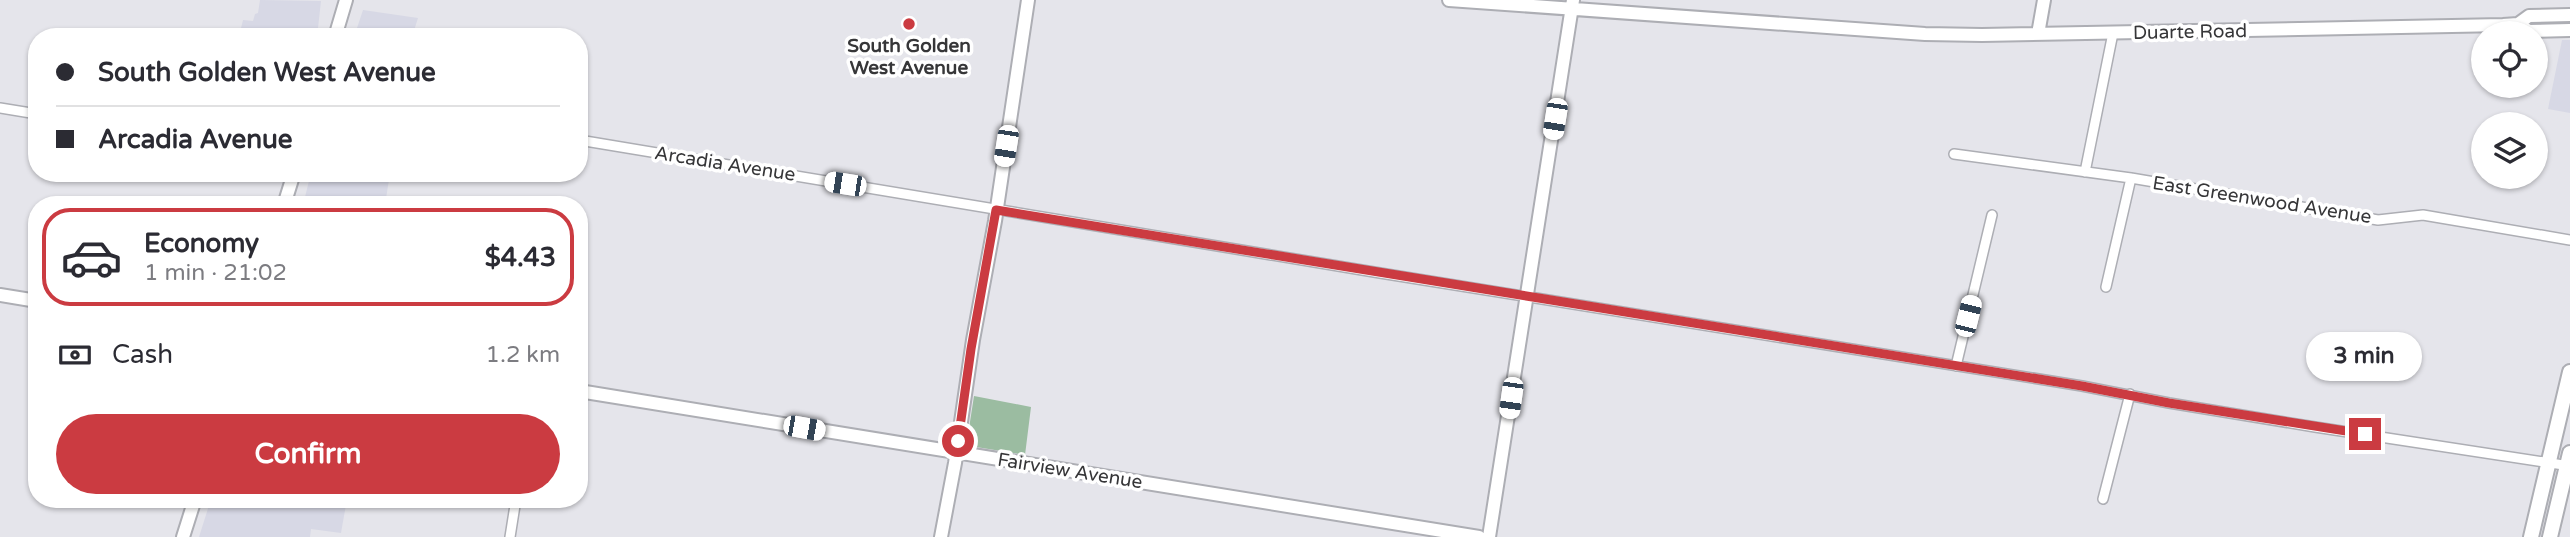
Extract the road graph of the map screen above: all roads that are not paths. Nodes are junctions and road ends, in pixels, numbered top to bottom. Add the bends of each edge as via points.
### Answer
1 (346, 0) edge
2 (1028, 0) edge
3 (1449, 0) edge
4 (2044, 0) edge
5 (1573, 4) edge
6 (2570, 15) edge
7 (2522, 21) edge
8 (2471, 25) edge
9 (338, 28) edge
10 (2570, 30) edge
11 (2548, 31) edge
12 (2113, 33) junction
13 (2038, 34) junction
14 (0, 108) edge
15 (28, 113) edge
16 (588, 142) edge
17 (1954, 154) dead end
18 (2085, 172) junction
19 (2131, 178) junction
20 (996, 210) junction
21 (1992, 215) dead end
22 (2570, 240) edge
23 (2106, 287) dead end
24 (0, 296) edge
25 (1526, 296) junction
26 (28, 301) edge
27 (1956, 366) junction
28 (2570, 372) edge
29 (588, 392) edge
30 (2130, 394) junction
31 (957, 452) junction
32 (2569, 461) edge
33 (2549, 462) junction
34 (2103, 499) dead end
35 (192, 508) edge
36 (515, 508) edge
37 (183, 537) edge
38 (510, 537) edge
39 (941, 537) edge
40 (1479, 537) edge
41 (1489, 537) edge
42 (2531, 537) edge
43 (2550, 537) edge

1 - 9 main road
2 - 20 main road
3 - 5 main road, Duarte Road
4 - 13 main road
5 - 13 main road, Duarte Road via 1863,30
5 - 25 main road
6 - 7 main road, Duarte Road via 2529,16
8 - 12 main road, Duarte Road
10 - 11 main road, Duarte Road
12 - 13 main road, Duarte Road
12 - 18 street
14 - 15 street
16 - 20 street, Arcadia Avenue
17 - 18 street, East Greenwood Avenue
18 - 19 street, East Greenwood Avenue
19 - 22 street, East Greenwood Avenue via 2378,219 2423,215
19 - 23 street
20 - 25 street, Arcadia Avenue
20 - 31 main road
21 - 27 street
24 - 26 main road
25 - 27 street, Arcadia Avenue
25 - 41 main road
27 - 30 street, Arcadia Avenue
28 - 33 main road
29 - 31 main road, Fairview Avenue
30 - 33 street, Arcadia Avenue
30 - 34 street
31 - 39 main road
31 - 40 main road, Fairview Avenue
32 - 33 street, Arcadia Avenue
32 - 43 main road
33 - 42 main road
35 - 37 main road
36 - 38 street

